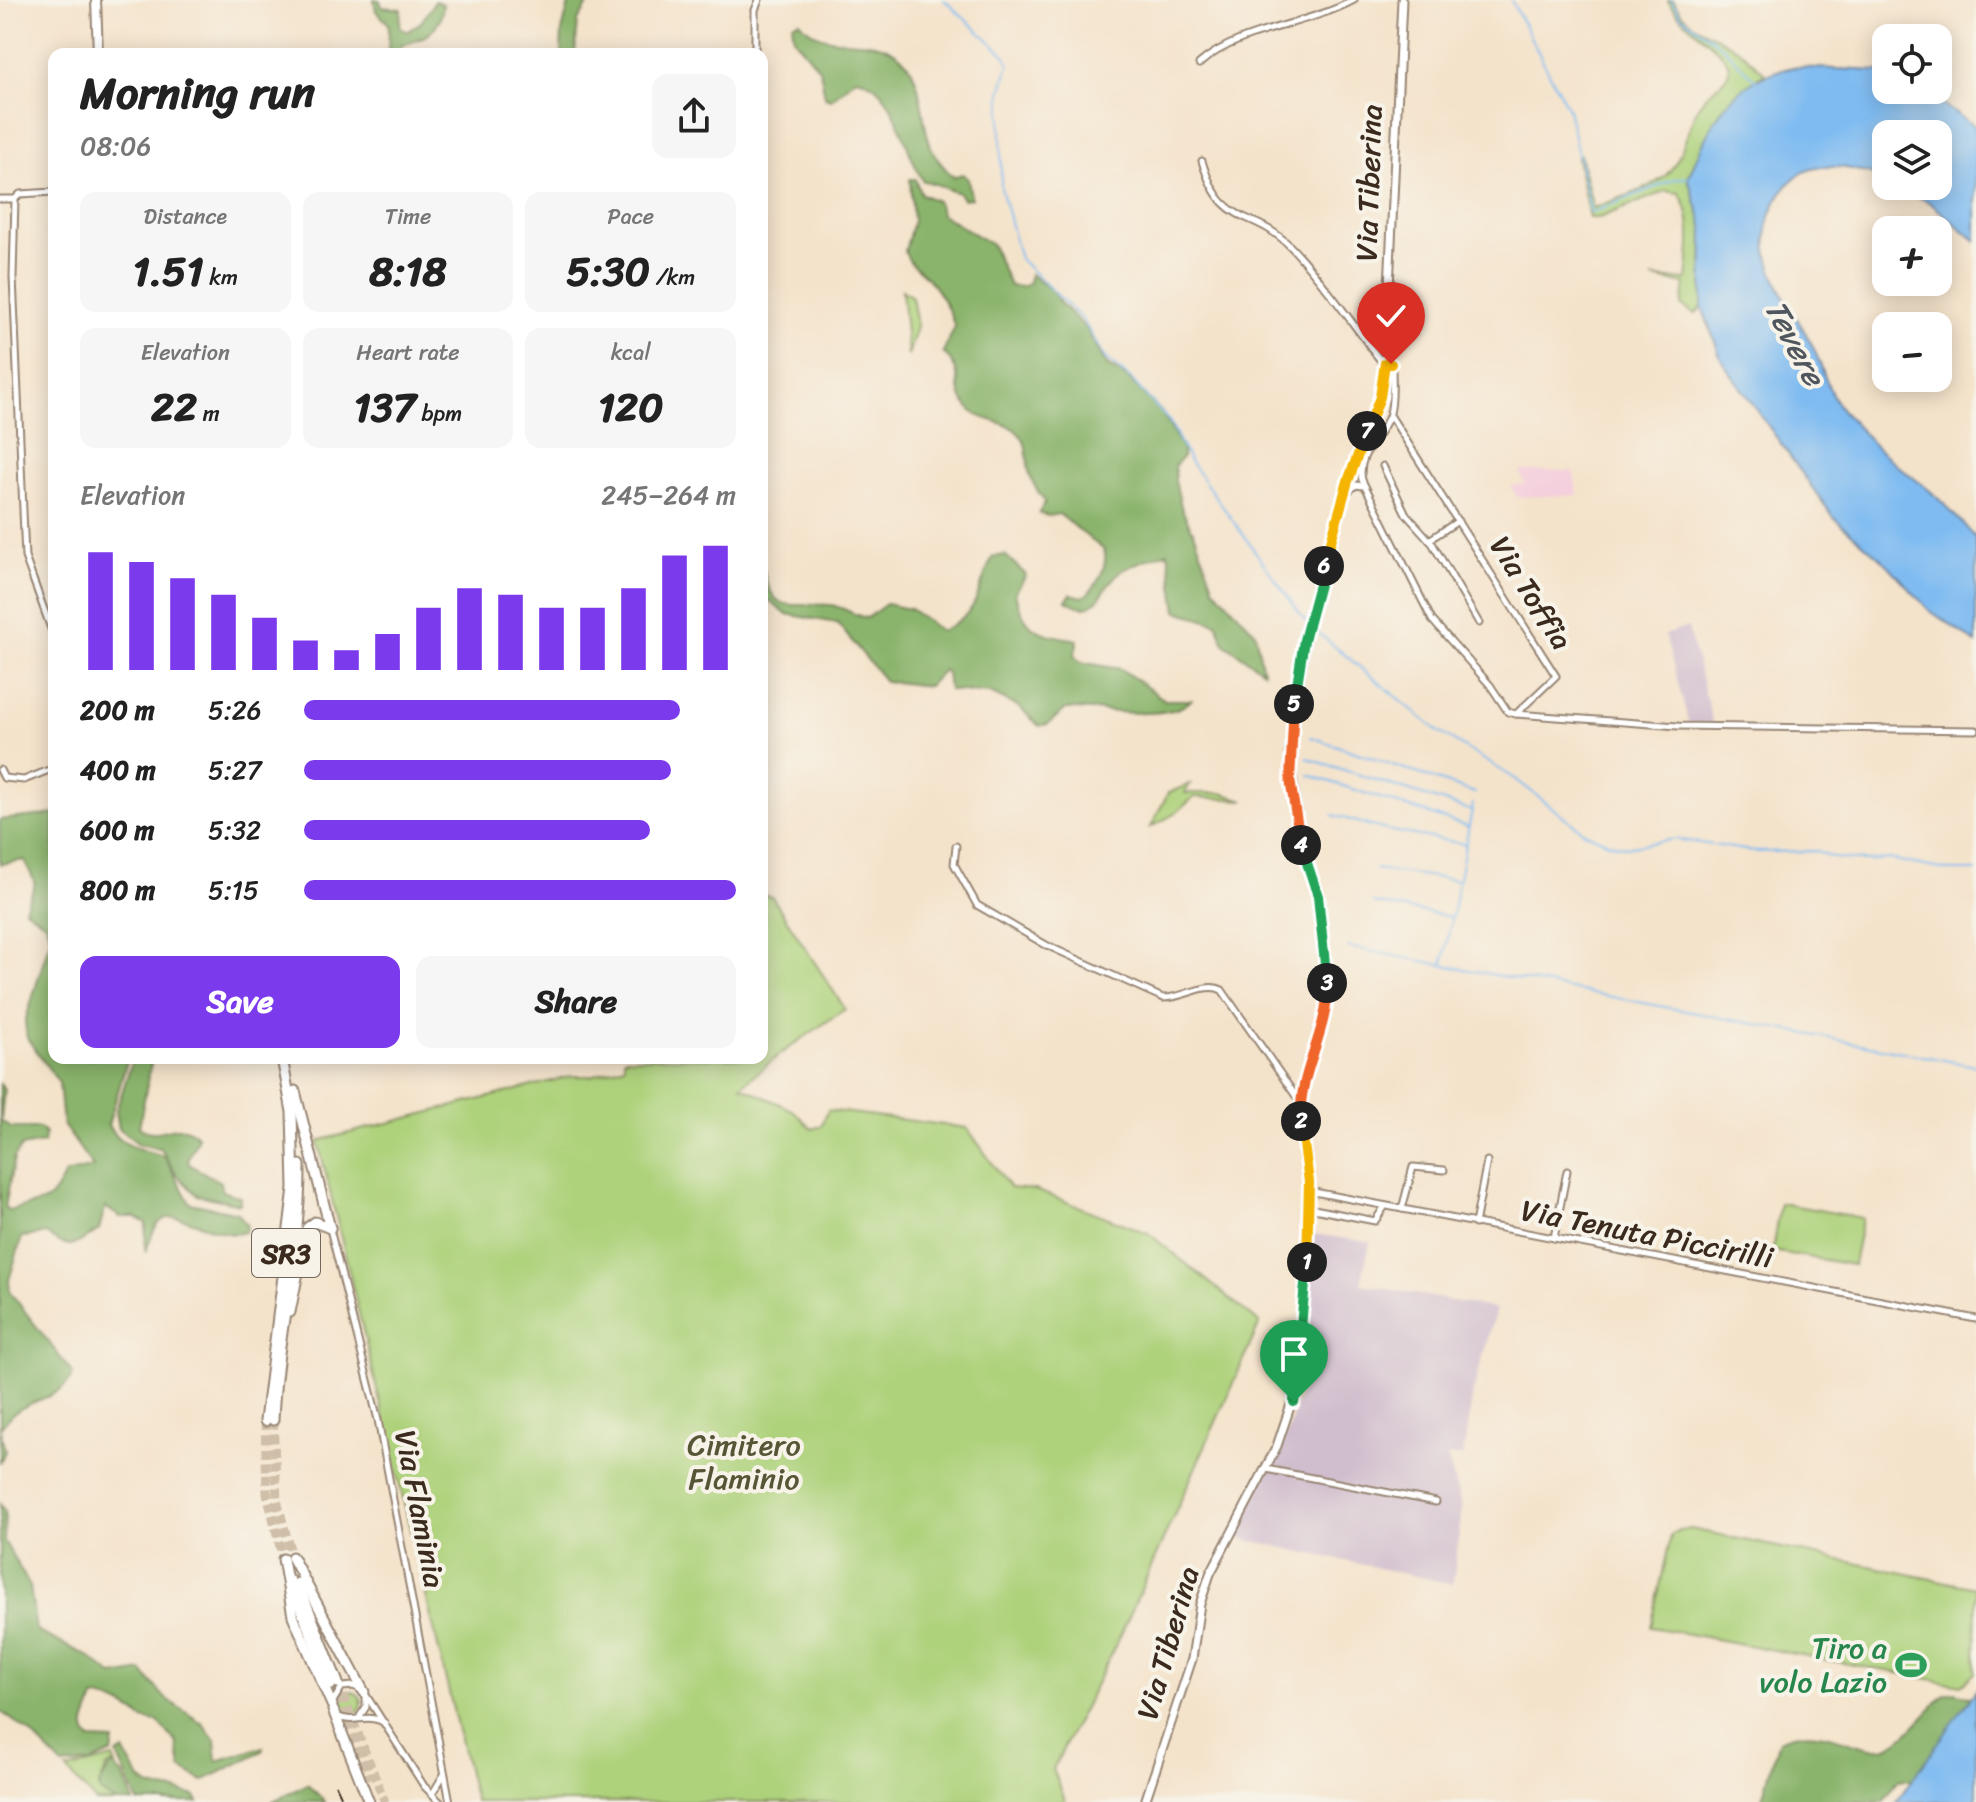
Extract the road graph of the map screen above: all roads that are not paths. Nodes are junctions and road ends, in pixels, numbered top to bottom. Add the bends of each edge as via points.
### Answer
1 (96, 0) edge
2 (759, 0) edge
3 (1354, 0) edge
4 (1402, 0) edge
5 (98, 48) edge
6 (755, 48) edge
7 (1199, 64) dead end
8 (1202, 161) dead end
9 (48, 192) edge
10 (0, 199) edge
11 (15, 199) junction
12 (1385, 363) junction
13 (1390, 415) junction
14 (1383, 466) dead end
15 (1352, 483) junction
16 (1364, 486) junction
17 (1458, 520) junction
18 (1429, 540) junction
19 (48, 620) edge
20 (1479, 623) dead end
21 (1516, 714) junction
22 (1976, 730) edge
23 (0, 770) edge
24 (48, 770) edge
25 (956, 846) dead end
26 (286, 1064) edge
27 (287, 1064) edge
28 (295, 1091) junction
29 (1300, 1102) junction
30 (1487, 1161) dead end
31 (1444, 1170) dead end
32 (1567, 1171) dead end
33 (1309, 1191) junction
34 (1385, 1206) junction
35 (1309, 1208) junction
36 (1402, 1209) junction
37 (1475, 1224) junction
38 (330, 1228) junction
39 (1554, 1238) junction
40 (1976, 1319) edge
41 (279, 1345) junction
42 (1265, 1469) junction
43 (1436, 1502) dead end
44 (287, 1558) junction
45 (335, 1684) tunnel mouth
46 (364, 1692) junction
47 (332, 1708) junction
48 (356, 1718) junction
49 (385, 1723) junction
50 (443, 1771) junction
51 (436, 1796) edge
52 (449, 1799) edge
53 (369, 1802) edge
54 (1145, 1802) edge

1 - 5 main road
2 - 6 street
3 - 7 street via 1220,50
4 - 12 main road, Via Tiberina
8 - 12 street via 1227,209 1289,245
9 - 11 street
10 - 11 street
11 - 19 street via 13,277 25,557
12 - 13 street via 1392,366
12 - 15 main road, Via Tiberina via 1375,415
13 - 16 street via 1360,470
13 - 17 street, Via Toffia
14 - 18 street via 1408,517
15 - 16 street
15 - 29 main road, Via Tiberina via 1344,495 1307,629 1293,712 1290,780 1305,863 1318,896 1328,998
16 - 21 street via 1432,620 1508,712
17 - 18 street
17 - 21 street, Via Toffia via 1556,676
18 - 20 street
21 - 22 street via 1678,726
23 - 24 street via 11,781
25 - 29 street via 954,864 973,902 1037,941 1163,998 1211,987 1222,990
26 - 41 highway, SR3 via 294,1188 269,1421
27 - 28 highway, SR3
28 - 38 highway
28 - 41 highway, SR3 via 300,1184
29 - 33 main road, Via Tiberina
30 - 37 street
31 - 36 street via 1413,1167
32 - 39 street
33 - 34 street, Via Tenuta Piccirilli
33 - 35 main road, Via Tiberina
34 - 35 street via 1375,1221
34 - 36 street, Via Tenuta Piccirilli
35 - 42 main road, Via Tiberina via 1297,1386
36 - 37 street, Via Tenuta Piccirilli
37 - 39 street, Via Tenuta Piccirilli
38 - 41 highway via 315,1222 307,1228
38 - 50 street, Via Flaminia via 378,1420
39 - 40 street, Via Tenuta Piccirilli
42 - 43 street
42 - 54 main road, Via Tiberina via 1210,1574 1192,1659
44 - 45 highway
44 - 46 highway
44 - 47 highway via 293,1616
46 - 47 street via 342,1687
46 - 48 street via 366,1707
46 - 49 street
47 - 48 street via 342,1719
47 - 53 highway
48 - 49 street via 372,1716
49 - 51 street via 424,1786
50 - 51 street
50 - 52 street, Via Flaminia
51 - 52 street

